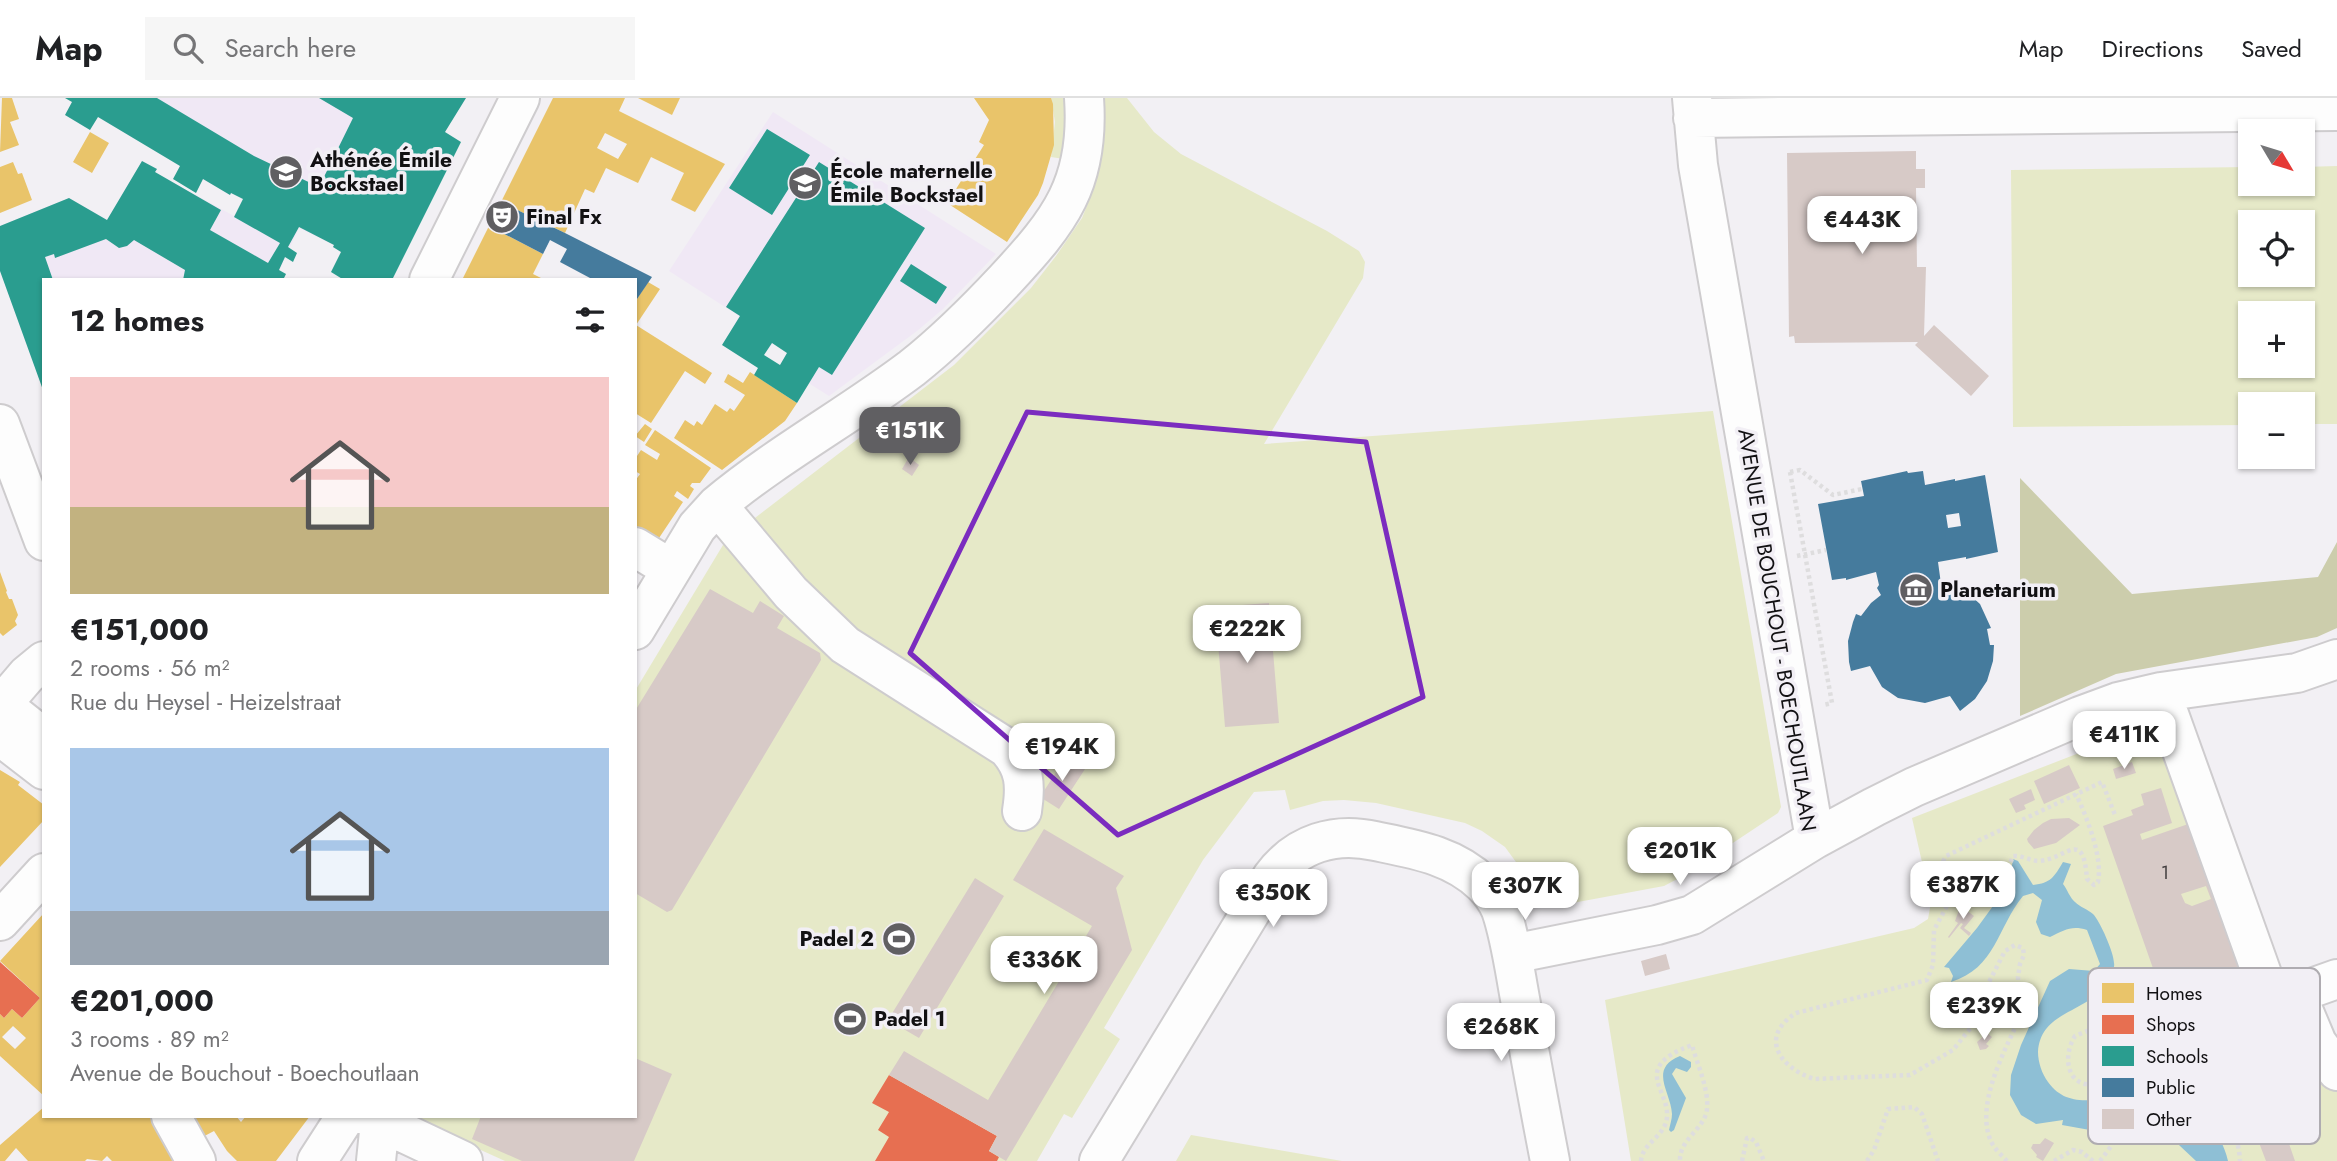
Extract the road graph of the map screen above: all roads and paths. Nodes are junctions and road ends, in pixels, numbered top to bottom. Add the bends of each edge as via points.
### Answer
1 (520, 98) edge
2 (1084, 98) edge
3 (1692, 108) edge
4 (2337, 111) edge
5 (430, 278) edge
6 (0, 424) edge
7 (1790, 471) junction
8 (1779, 473) dead end
9 (1862, 488) dead end
10 (718, 505) junction
11 (42, 536) edge
12 (637, 548) edge
13 (1826, 550) dead end
14 (1806, 554) junction
15 (1792, 556) dead end
16 (671, 569) junction
17 (637, 627) edge
18 (42, 638) edge
19 (2337, 659) edge
20 (2161, 692) junction
21 (14, 694) edge
22 (1818, 706) dead end
23 (42, 735) edge
24 (42, 765) edge
25 (2076, 794) junction
26 (1022, 811) dead end
27 (2115, 815) dead end
28 (1815, 839) junction
29 (42, 875) edge
30 (1948, 904) junction
31 (0, 920) edge
32 (1512, 954) junction
33 (2260, 968) edge
34 (2337, 979) edge
35 (2320, 985) edge
36 (1984, 1011) junction
37 (2010, 1011) junction
38 (2088, 1031) edge
39 (2320, 1047) edge
40 (2337, 1071) edge
41 (2088, 1085) edge
42 (172, 1118) edge
43 (365, 1118) edge
44 (2113, 1144) edge
45 (196, 1161) edge
46 (317, 1161) edge
47 (376, 1161) edge
48 (463, 1161) edge
49 (1099, 1161) edge
50 (1550, 1161) edge
51 (1641, 1161) edge
52 (1680, 1161) edge
53 (1742, 1161) edge
54 (1764, 1161) edge
55 (1867, 1161) edge
56 (1938, 1161) edge
57 (2007, 1161) edge
58 (2054, 1161) edge
59 (2093, 1161) edge
60 (2101, 1161) edge

1 - 5 street
2 - 10 street via 1079,172 1070,197 1038,244 933,351
3 - 4 street
3 - 28 street, AVENUE DE BOUCHOUT - BOECHOUTLAAN via 1698,165
6 - 11 street
7 - 8 path
7 - 9 path via 1800,470 1833,495
7 - 14 path
10 - 16 street via 697,527
10 - 26 street via 790,593 845,645 1007,748 1024,773
12 - 16 street
13 - 14 path
14 - 15 path
14 - 22 path via 1832,702
16 - 17 street
18 - 21 street
19 - 20 street via 2297,673
20 - 28 street via 2118,702 2041,732 1913,787
20 - 33 street
21 - 23 street
21 - 24 street
25 - 27 path via 2102,782
25 - 30 path via 1946,856 1942,863
25 - 30 path via 2089,822 2098,883 2087,878 2083,857 2075,849 2040,861 2017,855 2010,860 2003,885 1993,882
28 - 32 street, AVENUE DE BOUCHOUT - BOECHOUTLAAN via 1692,915
29 - 31 street
30 - 36 path via 1934,930 1933,965 1927,981 1796,1013 1778,1029 1777,1048 1788,1066 1814,1079 1910,1075 1953,1050
32 - 49 street via 1494,896 1451,861 1360,838 1340,837 1308,846 1281,864 1254,904
32 - 50 street
34 - 35 street
36 - 37 path via 1994,1007
36 - 37 path via 1989,982 2005,951 2015,945 2023,948 2024,955 2019,990
37 - 57 path via 2015,1028 1997,1066 1987,1127 1990,1141
38 - 41 path via 2075,1036 2066,1055 2068,1067 2080,1083
39 - 40 street
42 - 45 street
43 - 46 street
43 - 47 street
43 - 48 street
44 - 60 path
51 - 52 path via 1666,1120 1658,1088 1659,1068 1674,1052 1692,1045 1707,1109
53 - 54 path via 1747,1138 1756,1142
55 - 56 path via 1888,1109 1914,1107 1922,1114
58 - 59 path via 2073,1150

